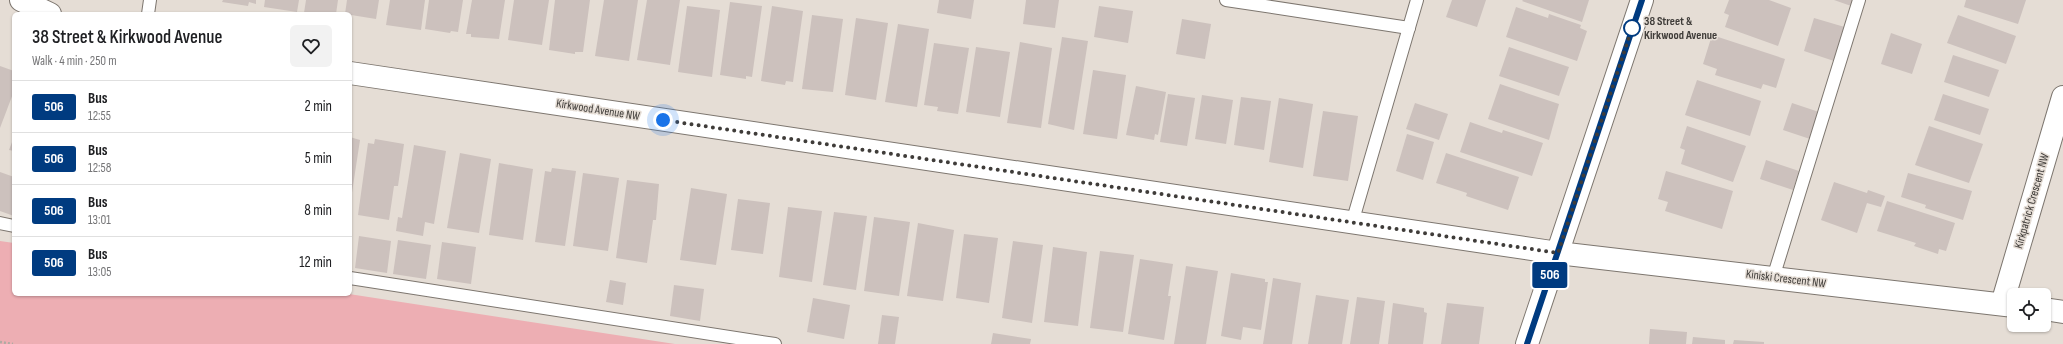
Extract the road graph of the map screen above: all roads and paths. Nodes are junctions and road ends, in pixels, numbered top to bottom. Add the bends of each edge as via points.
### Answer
1 (20, 0) edge
2 (150, 0) edge
3 (1226, 0) edge
4 (1417, 0) edge
5 (1642, 0) edge
6 (1859, 0) edge
7 (46, 12) edge
8 (148, 12) edge
9 (1409, 28) junction
10 (352, 73) edge
11 (2063, 97) edge
12 (0, 223) edge
13 (1352, 223) junction
14 (12, 226) edge
15 (1558, 253) junction
16 (352, 278) edge
17 (1773, 278) junction
18 (2012, 288) edge
19 (2007, 305) edge
20 (2051, 310) edge
21 (2063, 312) edge
22 (0, 342) edge
23 (13, 344) edge
24 (775, 344) edge
25 (1527, 344) edge

1 - 7 street
2 - 8 lane
3 - 9 lane
4 - 9 lane
5 - 15 street
6 - 17 lane
9 - 13 lane
10 - 13 street, Kirkwood Avenue NW
11 - 18 street, Kirkpatrick Crescent NW
12 - 14 lane
13 - 15 street, Kirkwood Avenue NW
15 - 17 street, Kiniski Crescent NW
15 - 25 street
16 - 24 lane
17 - 19 street, Kiniski Crescent NW
20 - 21 street
22 - 23 path

